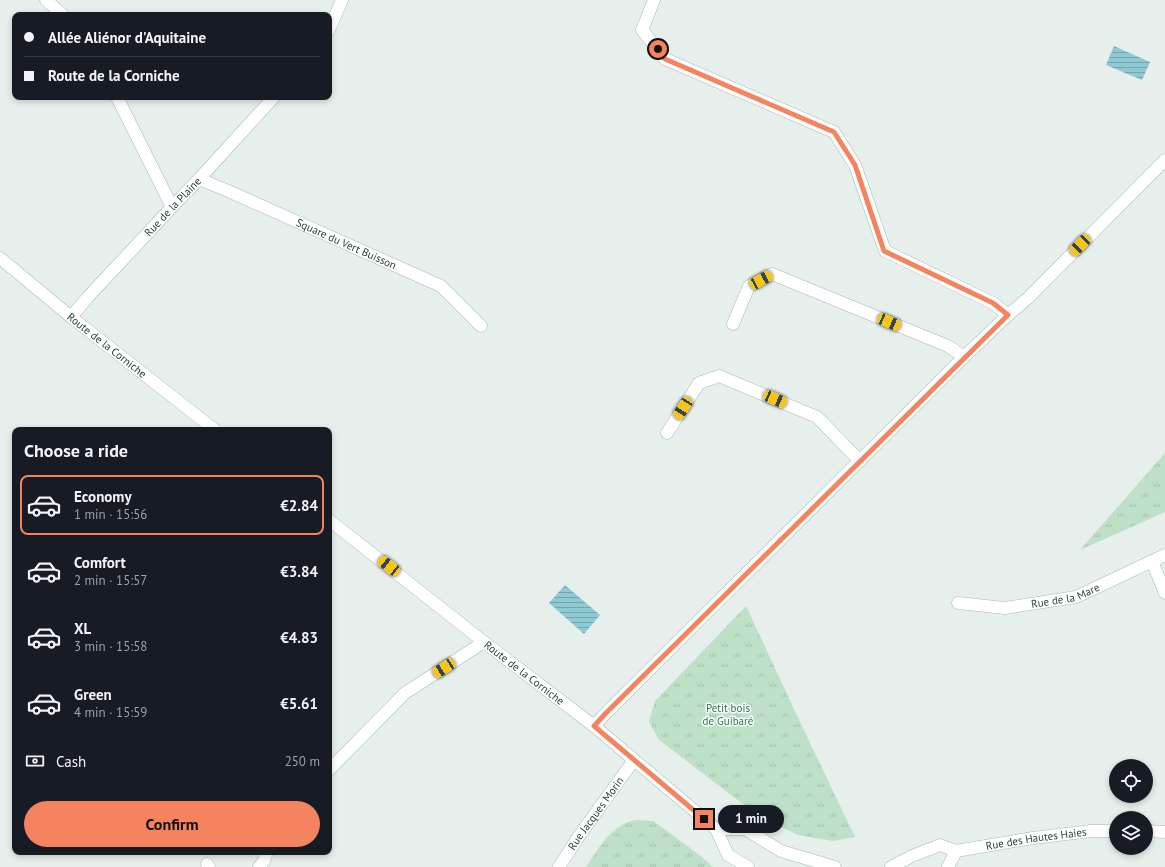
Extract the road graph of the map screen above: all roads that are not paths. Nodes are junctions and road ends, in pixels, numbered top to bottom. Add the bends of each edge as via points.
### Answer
1 (46, 0) edge
2 (342, 0) edge
3 (654, 0) edge
4 (60, 12) edge
5 (332, 23) edge
6 (118, 100) edge
7 (271, 100) edge
8 (1165, 160) edge
9 (199, 179) junction
10 (172, 207) junction
11 (0, 258) edge
12 (1008, 315) junction
13 (71, 317) junction
14 (733, 324) dead end
15 (481, 326) dead end
16 (964, 357) junction
17 (211, 427) edge
18 (667, 433) dead end
19 (860, 461) junction
20 (332, 522) edge
21 (1165, 555) edge
22 (1152, 561) junction
23 (1165, 593) edge
24 (958, 603) dead end
25 (484, 642) junction
26 (594, 726) junction
27 (634, 760) junction
28 (332, 767) edge
29 (716, 829) junction
30 (1109, 831) edge
31 (1153, 831) edge
32 (1165, 832) edge
33 (956, 851) junction
34 (266, 855) edge
35 (259, 867) edge
36 (559, 867) edge
37 (748, 867) edge
38 (835, 867) edge
39 (891, 867) edge
40 (948, 867) edge

1 - 4 street
2 - 5 street
3 - 12 street via 642,30 665,59 834,132 855,165 884,251 993,303
6 - 10 street
7 - 9 street, Rue de la Plaine
8 - 12 street
9 - 10 street, Rue de la Plaine
9 - 15 street, Square du Vert Buisson via 441,286
10 - 13 street, Rue de la Plaine
11 - 13 street, Route de la Corniche
12 - 16 street
13 - 17 street, Route de la Corniche
14 - 16 street via 749,286 772,274 948,346
16 - 19 street
18 - 19 street via 699,384 719,376 817,416
19 - 26 street
20 - 25 street, Route de la Corniche
21 - 22 street, Rue de la Mare
22 - 23 street
22 - 24 street, Rue de la Mare via 1076,597 1005,608
25 - 26 street, Route de la Corniche
25 - 28 street via 405,693
26 - 27 street, Route de la Corniche
27 - 29 street, Route de la Corniche
27 - 36 street, Rue Jacques Morin
29 - 37 street, Route de la Corniche via 728,856
29 - 38 street via 745,829 781,851
30 - 33 street, Rue des Hautes Haies via 1040,837
31 - 32 street
33 - 39 street, Rue des Hautes Haies via 940,845
33 - 40 street
34 - 35 street

